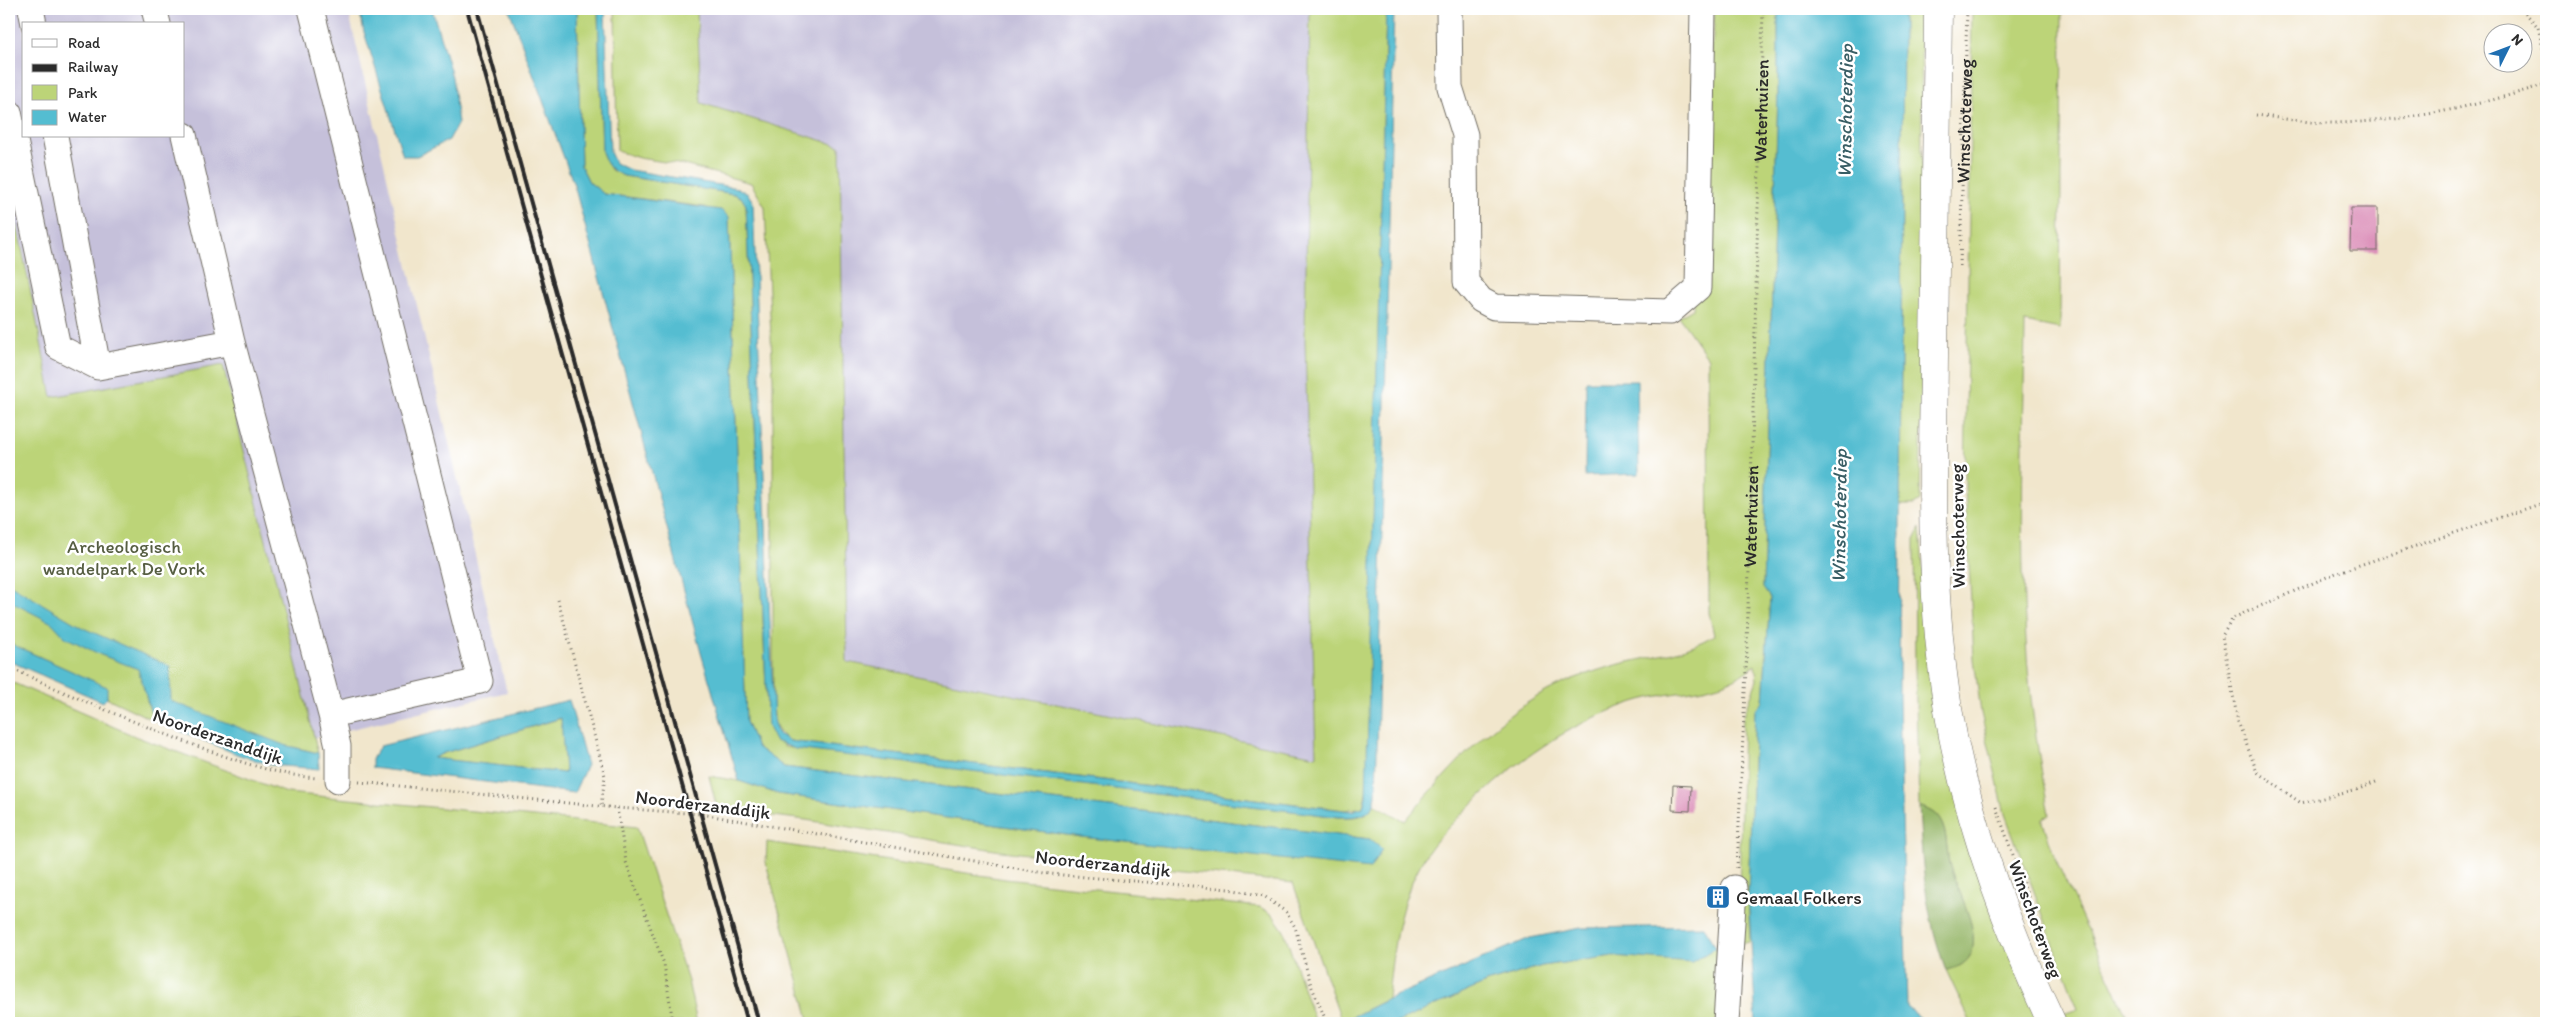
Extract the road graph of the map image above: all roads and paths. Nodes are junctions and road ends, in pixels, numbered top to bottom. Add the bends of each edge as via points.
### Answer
1 (31, 9) edge
2 (154, 9) edge
3 (311, 9) edge
4 (1449, 9) edge
5 (1703, 9) edge
6 (1762, 9) edge
7 (1938, 9) edge
8 (1967, 9) edge
9 (2522, 9) edge
10 (34, 22) edge
11 (157, 22) edge
12 (2546, 62) edge
13 (2546, 84) edge
14 (9, 112) edge
15 (2256, 115) dead end
16 (55, 138) edge
17 (185, 138) edge
18 (1960, 275) dead end
19 (232, 342) junction
20 (98, 367) junction
21 (2546, 502) edge
22 (558, 600) dead end
23 (9, 667) edge
24 (331, 715) junction
25 (338, 780) junction
26 (2376, 782) dead end
27 (1993, 799) dead end
28 (602, 806) junction
29 (617, 808) junction
30 (1734, 888) joint
31 (2046, 948) dead end
32 (673, 1023) edge
33 (1327, 1023) edge
34 (1726, 1023) edge
35 (2052, 1023) edge

1 - 10 street
2 - 11 street
3 - 24 street via 480,681
4 - 5 street via 1450,87 1465,135 1466,282 1481,300 1494,307 1670,312 1698,288
6 - 30 path, Waterhuizen via 1747,647
7 - 35 main road, Winschoterweg via 1932,513 1939,641 1949,712 1976,828 2004,908
8 - 18 path, Winschoterweg
9 - 12 path via 2538,28
13 - 15 path via 2504,98 2411,119 2330,123
14 - 20 street via 58,347
16 - 20 street
17 - 19 street
19 - 20 street
19 - 24 street
21 - 26 path via 2336,573 2233,618 2222,636 2238,722 2257,772 2301,803 2354,791
22 - 28 path via 605,776
23 - 25 path, Noorderzanddijk via 146,727 234,760 271,772
24 - 25 street via 338,746
25 - 28 path, Noorderzanddijk
27 - 31 path, Winschoterweg
28 - 29 path, Noorderzanddijk
29 - 32 path via 626,862 664,964
29 - 33 path, Noorderzanddijk via 701,814 1050,874 1229,889 1264,896 1286,912 1295,927 1311,985
30 - 34 street

